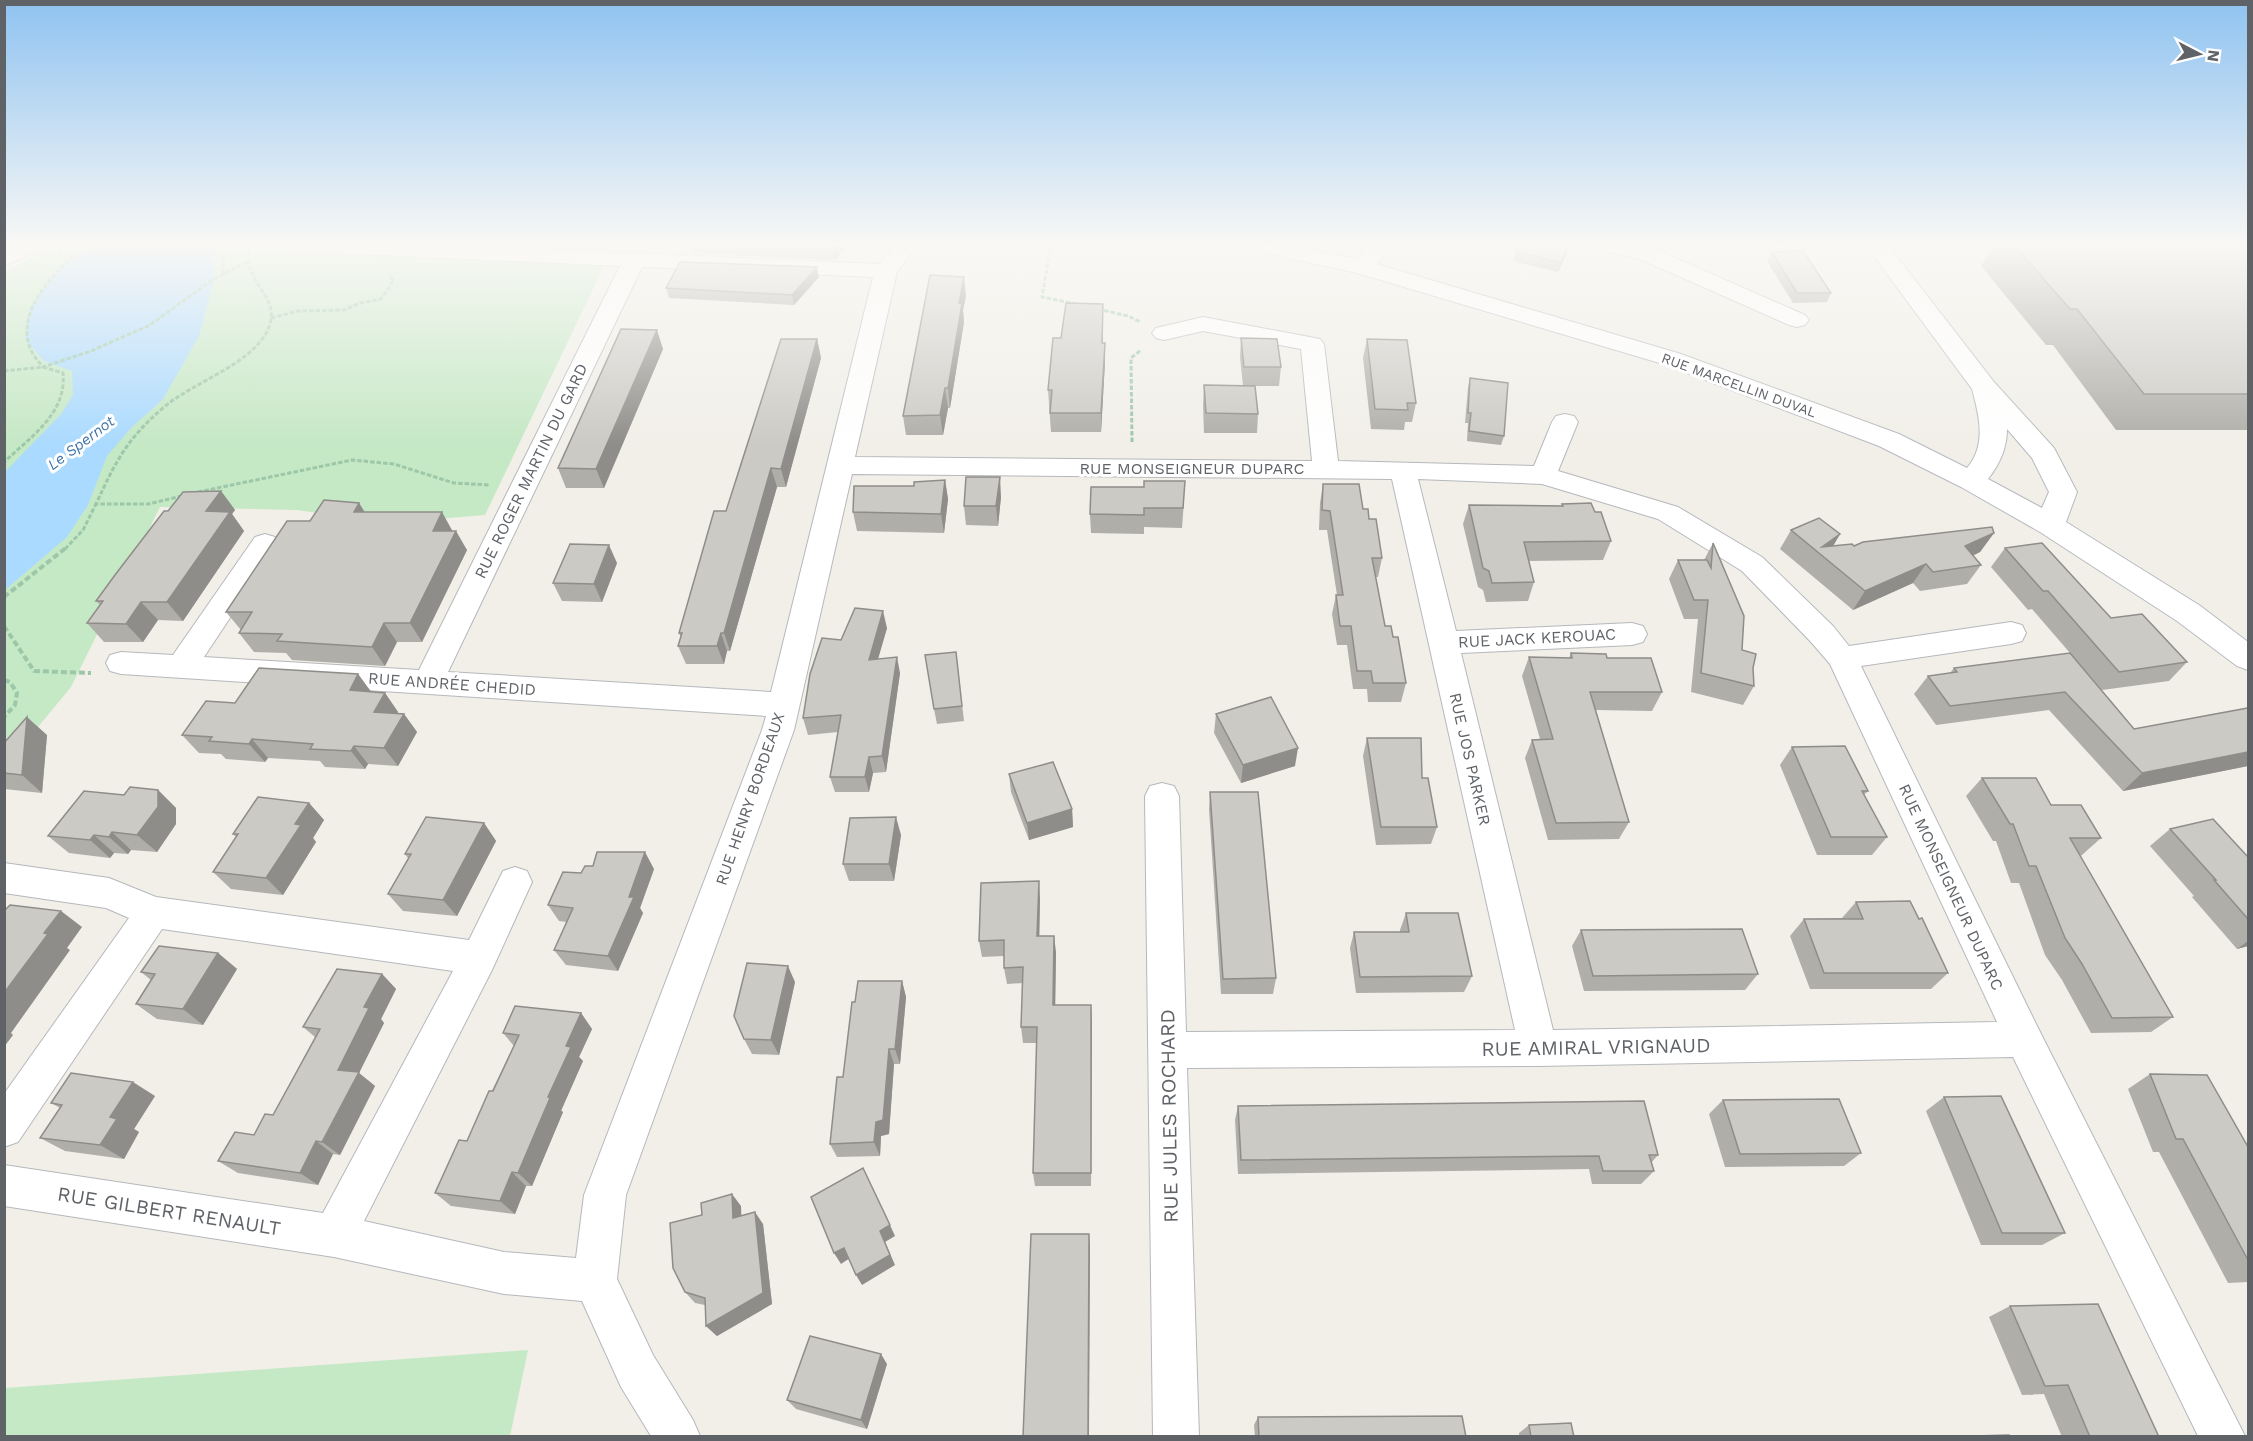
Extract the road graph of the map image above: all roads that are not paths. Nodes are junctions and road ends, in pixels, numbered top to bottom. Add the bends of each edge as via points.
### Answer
1 (609, 311) edge
2 (877, 311) edge
3 (1511, 311) edge
4 (1777, 311) edge
5 (1927, 311) edge
6 (1797, 320) dead end
7 (1164, 333) road end
8 (1985, 388) junction
9 (1565, 422) dead end
10 (841, 465) junction
11 (1326, 469) junction
12 (1403, 470) junction
13 (1543, 475) junction
14 (1971, 481) junction
15 (2050, 525) junction
16 (265, 544) dead end
17 (2011, 633) dead end
18 (1632, 634) dead end
19 (1443, 643) junction
20 (1842, 658) junction
21 (2248, 658) edge
22 (121, 663) road end
23 (182, 666) junction
24 (428, 682) junction
25 (783, 705) junction
26 (1162, 796) dead end
27 (4, 878) edge
28 (515, 882) dead end
29 (153, 912) junction
30 (479, 958) junction
31 (2024, 1039) junction
32 (1538, 1048) junction
33 (1167, 1050) junction
34 (4, 1128) edge
35 (4, 1185) edge
36 (334, 1236) junction
37 (595, 1281) junction
38 (677, 1437) edge
39 (1176, 1437) edge
40 (2222, 1437) edge

1 - 24 street, RUE ROGER MARTIN DU GARD
2 - 10 street, RUE HENRY BORDEAUX
3 - 14 main road, RUE MARCELLIN DUVAL via 1672,359 1889,440
4 - 6 street
5 - 8 main road
7 - 11 street via 1203,324 1312,344
8 - 14 main road via 1995,421 1991,455
8 - 15 main road via 2044,454 2063,492
9 - 13 street
10 - 11 street, RUE MONSEIGNEUR DUPARC
10 - 25 street, RUE HENRY BORDEAUX
11 - 12 street, RUE MONSEIGNEUR DUPARC
12 - 13 street, RUE MONSEIGNEUR DUPARC
12 - 19 street, RUE JOS PARKER
13 - 20 street, RUE MONSEIGNEUR DUPARC via 1668,513 1752,564
14 - 15 main road, RUE MARCELLIN DUVAL
15 - 21 main road, RUE MARCELLIN DUVAL via 2179,606
16 - 23 street
17 - 20 street
18 - 19 street, RUE JACK KEROUAC
19 - 32 street, RUE JOS PARKER
20 - 31 street, RUE MONSEIGNEUR DUPARC
22 - 23 street, RUE ANDRÉE CHEDID
23 - 24 street, RUE ANDRÉE CHEDID
24 - 25 street, RUE ANDRÉE CHEDID
25 - 37 street, RUE HENRY BORDEAUX via 778,730 605,1195
26 - 33 street, RUE JULES ROCHARD
27 - 29 street via 109,892
28 - 30 street
29 - 30 street
29 - 34 street
30 - 36 street
31 - 32 street, RUE AMIRAL VRIGNAUD
31 - 40 street, RUE MONSEIGNEUR DUPARC
32 - 33 street, RUE AMIRAL VRIGNAUD
33 - 39 street, RUE JULES ROCHARD
35 - 36 street, RUE GILBERT RENAULT
36 - 37 street, RUE GILBERT RENAULT via 504,1273
37 - 38 street via 637,1371

